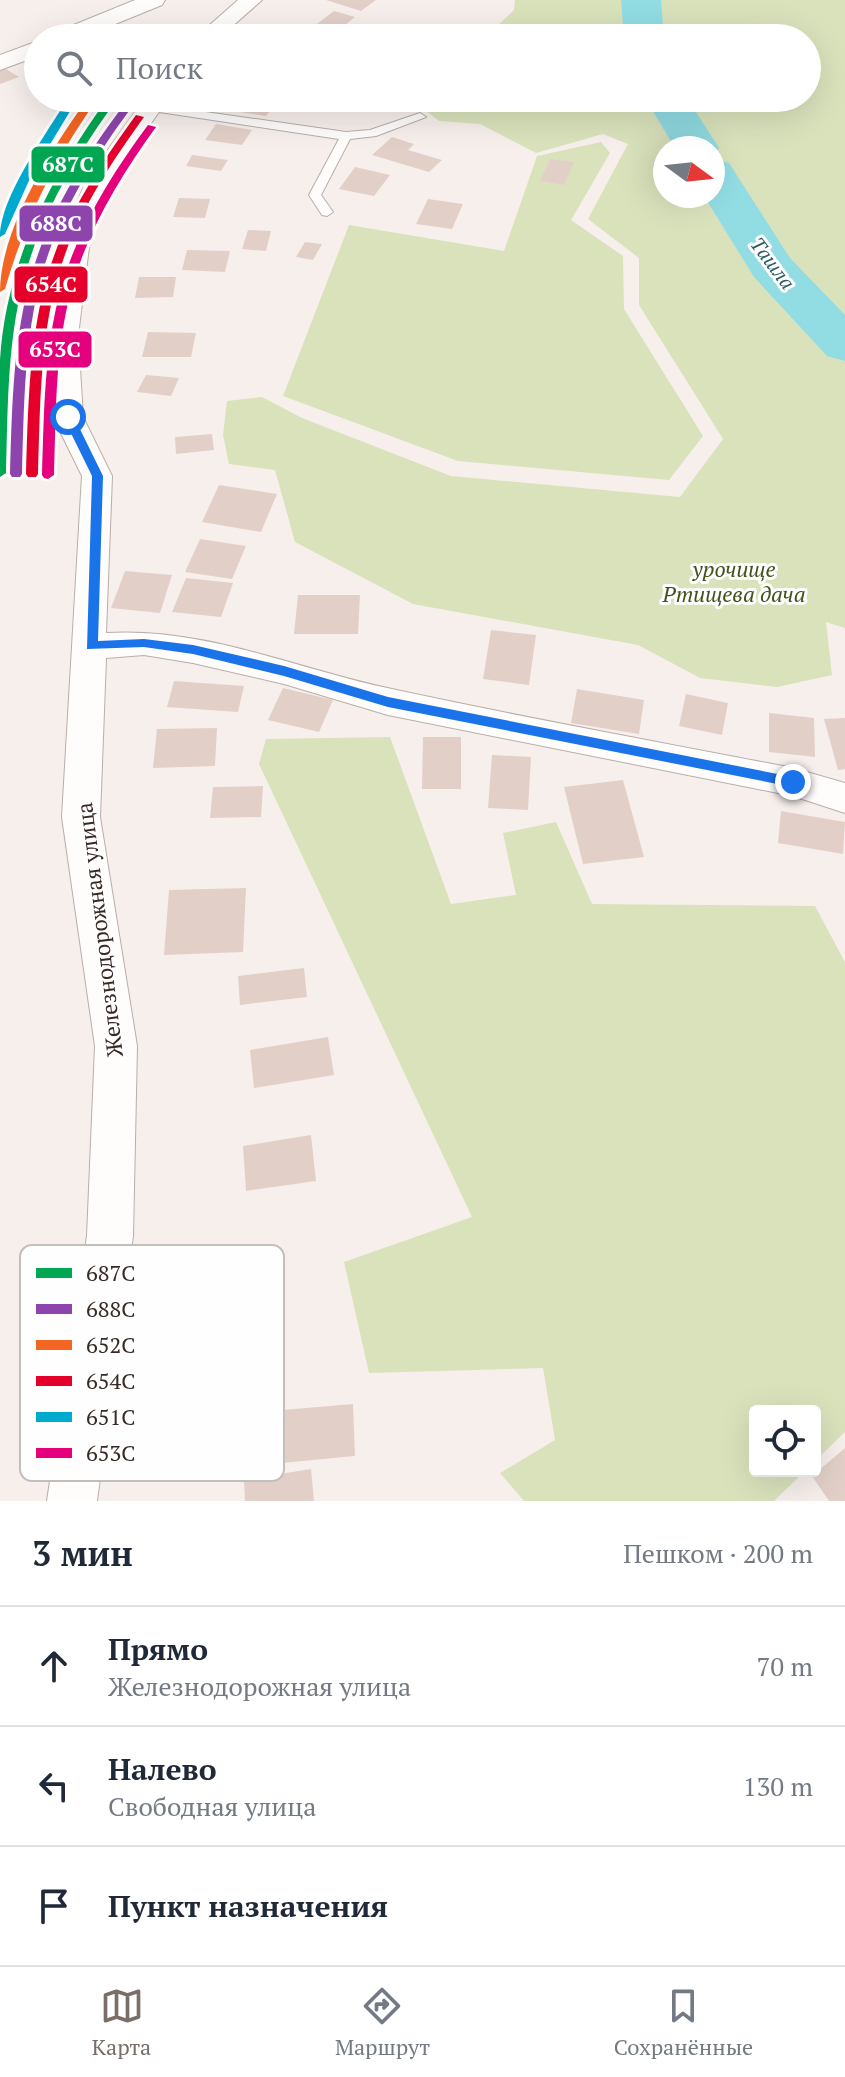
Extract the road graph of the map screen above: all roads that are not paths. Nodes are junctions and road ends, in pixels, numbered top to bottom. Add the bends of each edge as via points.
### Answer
1 (251, 0) edge
2 (146, 2) edge
3 (95, 24) edge
4 (223, 24) edge
5 (24, 54) edge
6 (0, 63) edge
7 (148, 112) edge
8 (206, 112) edge
9 (420, 117) dead end
10 (346, 136) junction
11 (327, 212) dead end
12 (91, 646) junction
13 (845, 798) edge
14 (109, 1245) edge
15 (75, 1481) edge
16 (72, 1501) edge

1 - 4 street
2 - 3 street
5 - 6 street
7 - 12 street, Железнодорожная улица via 97,182 77,239 64,336 68,417 97,476
8 - 10 lane
9 - 10 lane
10 - 11 lane via 315,195
12 - 13 street via 144,643 193,650 388,702 793,782
12 - 14 street, Железнодорожная улица via 81,817 116,1046
15 - 16 street, Железнодорожная улица

